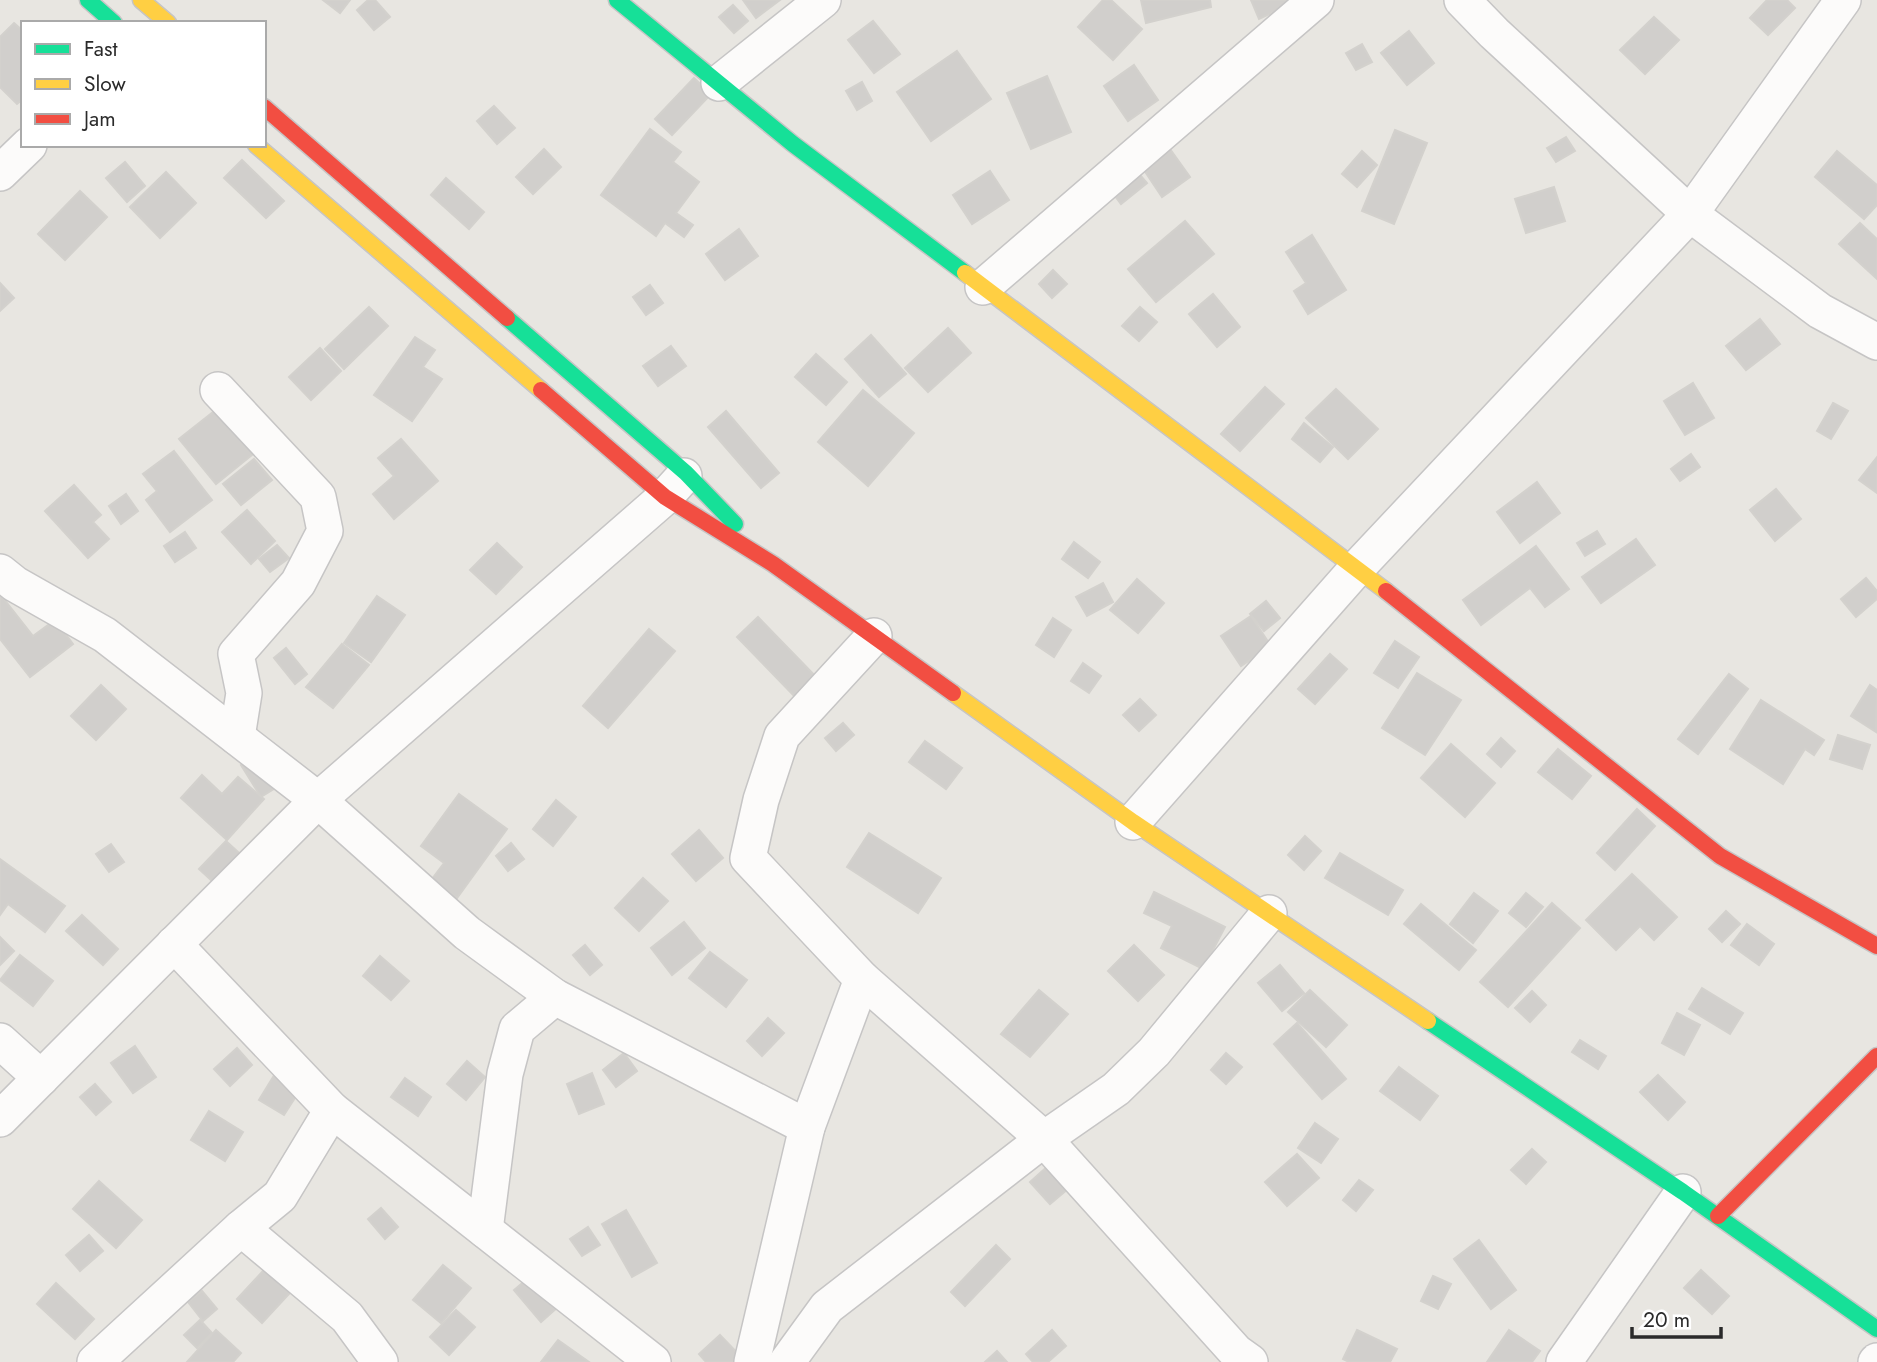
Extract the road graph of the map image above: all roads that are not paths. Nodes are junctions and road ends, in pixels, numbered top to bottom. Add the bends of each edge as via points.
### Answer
1 (88, 0) edge
2 (617, 0) edge
3 (823, 0) edge
4 (1316, 0) edge
5 (1462, 0) edge
6 (1843, 0) edge
7 (112, 21) edge
8 (719, 83) junction
9 (266, 109) edge
10 (27, 147) edge
11 (258, 147) edge
12 (0, 173) edge
13 (1690, 214) junction
14 (983, 287) junction
15 (1877, 342) edge
16 (218, 390) dead end
17 (676, 485) junction
18 (773, 564) junction
19 (1357, 568) junction
20 (0, 572) edge
21 (874, 636) junction
22 (237, 737) junction
23 (318, 800) junction
24 (1133, 822) junction
25 (1269, 913) junction
26 (174, 944) junction
27 (1877, 946) edge
28 (862, 979) junction
29 (555, 997) junction
30 (0, 1041) edge
31 (1877, 1056) edge
32 (41, 1078) junction
33 (332, 1110) junction
34 (0, 1119) edge
35 (807, 1127) junction
36 (1044, 1139) junction
37 (1683, 1192) junction
38 (1717, 1216) junction
39 (241, 1228) junction
40 (485, 1230) junction
41 (1877, 1329) edge
42 (95, 1362) edge
43 (380, 1362) edge
44 (653, 1362) edge
45 (752, 1362) edge
46 (787, 1362) edge
47 (1250, 1362) edge
48 (1564, 1362) edge

1 - 7 main road
2 - 8 main road
3 - 8 street
4 - 14 street
5 - 13 street
6 - 13 street
8 - 14 main road
9 - 17 main road
10 - 12 street
11 - 17 main road
13 - 15 street via 1820,311
13 - 19 street
14 - 19 main road
16 - 22 street via 318,498 325,531 298,583 236,653 244,693
17 - 18 main road
17 - 18 main road
17 - 23 street
18 - 21 main road
19 - 24 street
19 - 27 main road via 1720,856
20 - 22 street via 105,635
21 - 24 main road
21 - 28 street via 782,736 748,858
22 - 23 street
23 - 26 street
23 - 29 street via 467,933
24 - 25 main road
25 - 36 street via 1154,1052 1116,1090
25 - 37 main road
26 - 32 street
26 - 33 street
28 - 35 street
28 - 36 street
29 - 35 street
29 - 40 street via 517,1029 505,1074
30 - 32 street
31 - 38 main road
32 - 34 street
33 - 39 street via 280,1196
33 - 40 street
35 - 45 street
36 - 46 street via 827,1307
36 - 47 street
37 - 38 main road
37 - 48 street
38 - 41 main road
39 - 42 street
39 - 43 street via 347,1317
40 - 44 street

